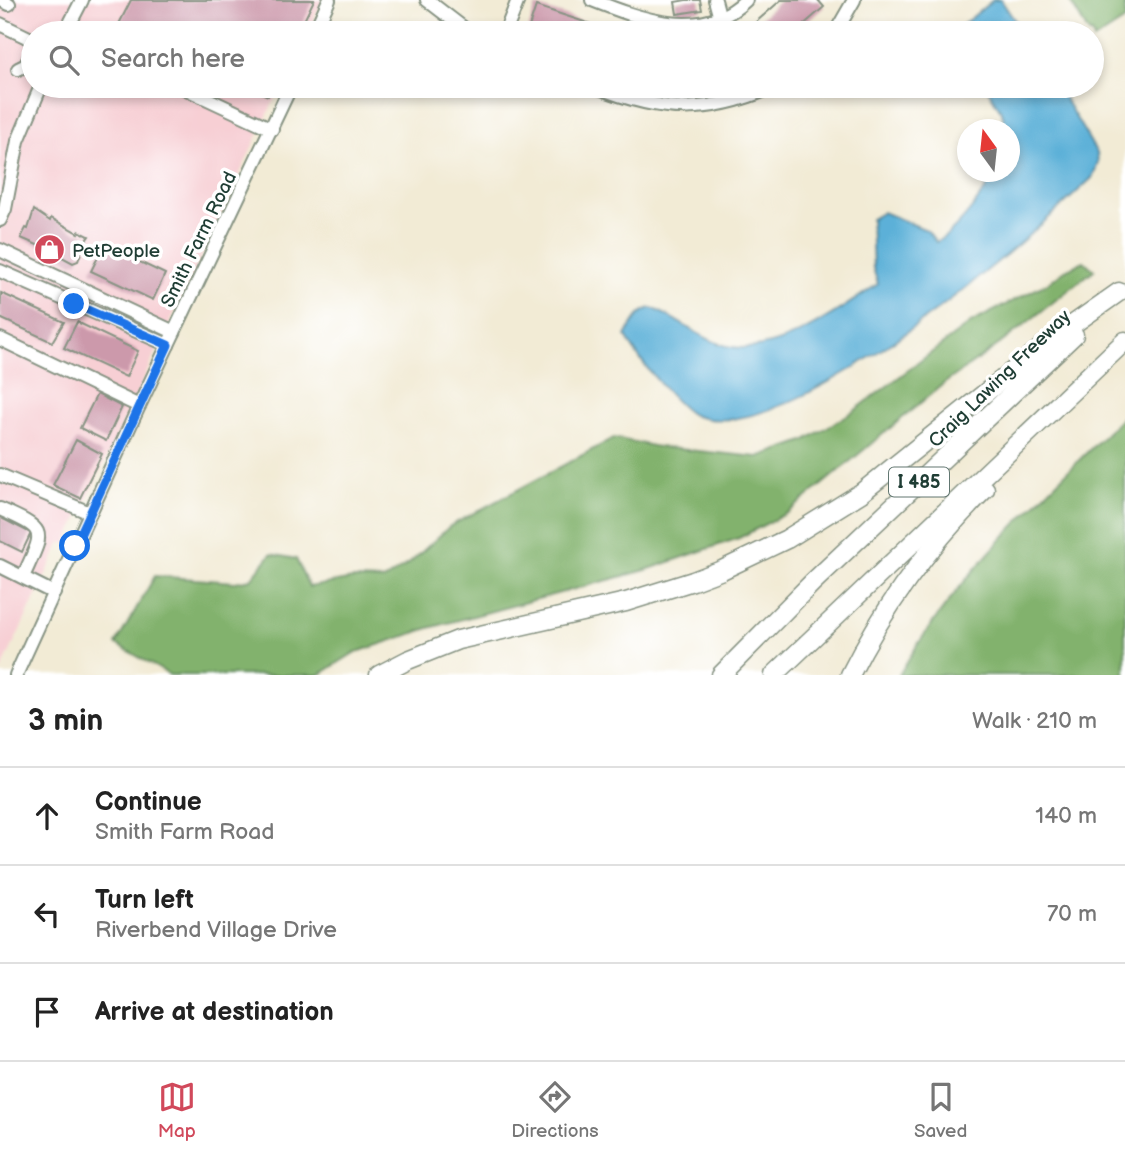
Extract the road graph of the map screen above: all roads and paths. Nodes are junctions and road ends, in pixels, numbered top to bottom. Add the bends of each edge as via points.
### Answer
1 (82, 0) edge
2 (330, 0) edge
3 (428, 0) edge
4 (518, 0) edge
5 (592, 0) edge
6 (715, 0) edge
7 (746, 0) edge
8 (854, 0) edge
9 (719, 17) junction
10 (72, 21) edge
11 (320, 21) edge
12 (455, 21) edge
13 (510, 21) edge
14 (650, 21) edge
15 (704, 21) edge
16 (720, 21) edge
17 (842, 21) edge
18 (0, 24) edge
19 (21, 34) edge
20 (21, 68) edge
21 (18, 69) dead end
22 (36, 98) edge
23 (206, 98) edge
24 (286, 98) edge
25 (631, 98) edge
26 (729, 98) edge
27 (272, 129) junction
28 (0, 220) edge
29 (0, 250) edge
30 (0, 271) edge
31 (1122, 289) edge
32 (174, 332) junction
33 (0, 339) edge
34 (1125, 341) edge
35 (168, 345) junction
36 (1093, 372) junction
37 (139, 406) junction
38 (1, 477) edge
39 (0, 509) edge
40 (90, 513) junction
41 (0, 566) edge
42 (23, 577) junction
43 (54, 593) junction
44 (16, 675) edge
45 (379, 675) edge
46 (721, 675) edge
47 (774, 675) edge
48 (850, 675) edge

1 - 10 street
2 - 11 street
3 - 12 street
4 - 13 street
5 - 14 street
6 - 9 street
7 - 9 street
8 - 17 street
9 - 15 street
9 - 16 street
18 - 19 street
20 - 21 street
22 - 28 street via 18,141
23 - 27 street
24 - 27 street, Smith Farm Road
25 - 26 street via 706,108
27 - 32 street, Smith Farm Road
29 - 32 street
30 - 35 street
31 - 45 highway via 861,493 787,539 693,581 626,602 458,640
31 - 46 highway, Craig Lawing Freeway / I 485
32 - 35 street, Smith Farm Road
33 - 37 street
34 - 36 highway, I 485
35 - 37 street, Smith Farm Road
36 - 47 highway, I 485
36 - 48 highway via 933,547 889,608
37 - 40 street, Smith Farm Road
38 - 40 street
39 - 42 street via 36,527 40,534
40 - 43 street, Smith Farm Road
41 - 42 street
42 - 43 street
43 - 44 street, Smith Farm Road

